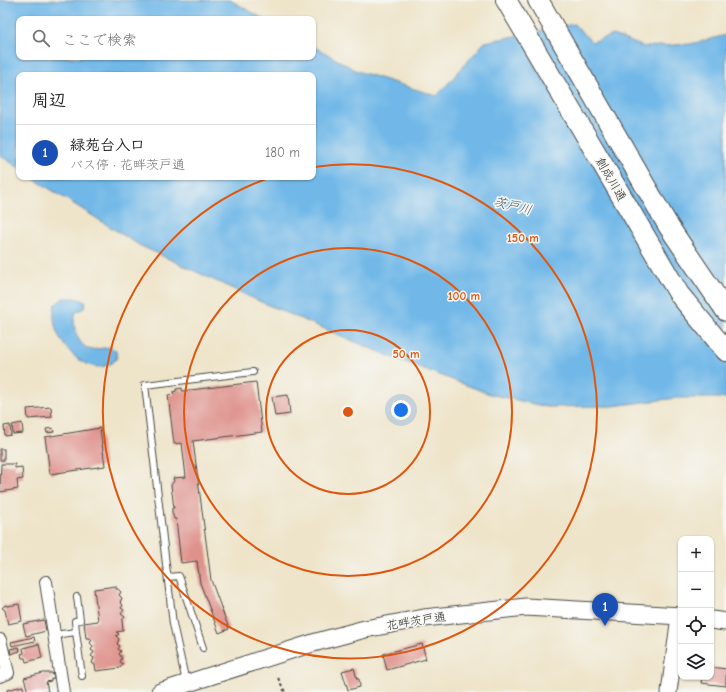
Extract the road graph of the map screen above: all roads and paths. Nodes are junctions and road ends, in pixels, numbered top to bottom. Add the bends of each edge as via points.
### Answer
1 (506, 0) edge
2 (538, 0) edge
3 (726, 311) edge
4 (726, 352) edge
5 (253, 372) dead end
6 (168, 577) junction
7 (46, 582) dead end
8 (77, 597) dead end
9 (678, 616) edge
10 (714, 620) edge
11 (726, 622) edge
12 (678, 630) edge
13 (76, 632) junction
14 (54, 635) junction
15 (0, 640) edge
16 (203, 648) dead end
17 (0, 676) edge
18 (82, 676) dead end
19 (278, 678) dead end
20 (187, 684) junction
21 (63, 692) edge
22 (160, 692) edge
23 (285, 692) edge
24 (669, 692) edge

1 - 4 highway, 創成川通 via 679,294
2 - 3 highway via 669,228
5 - 6 lane via 145,385
6 - 16 lane via 179,576
6 - 20 lane via 173,624
7 - 14 street
8 - 13 lane via 80,620 75,621
9 - 20 main road, 花畔茨戸通 via 526,607 424,618 365,629 313,643
10 - 11 main road
12 - 24 street
13 - 14 lane
13 - 18 lane
14 - 21 street
15 - 17 street via 8,674
19 - 23 path
20 - 22 main road, 花畔茨戸通

